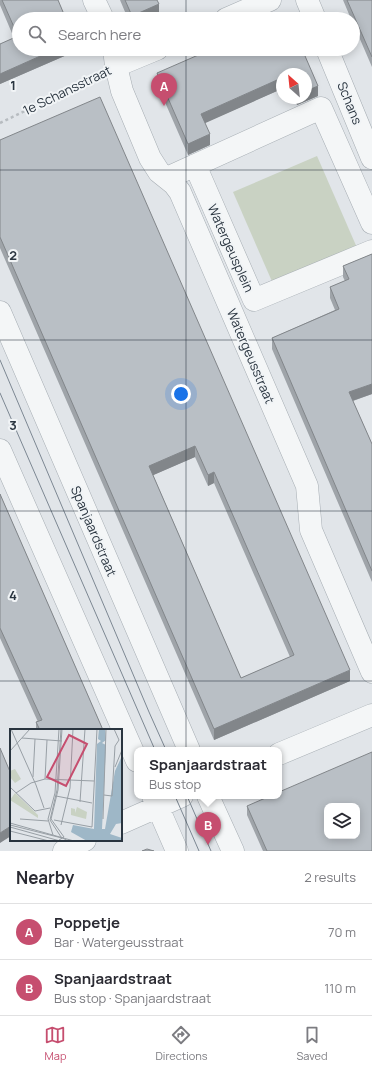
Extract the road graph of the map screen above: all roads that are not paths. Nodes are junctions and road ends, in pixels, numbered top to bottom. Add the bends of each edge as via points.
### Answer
1 (94, 0) edge
2 (270, 0) edge
3 (307, 0) edge
4 (100, 12) edge
5 (242, 12) edge
6 (312, 12) edge
7 (330, 56) edge
8 (115, 58) edge
9 (372, 158) edge
10 (195, 165) junction
11 (167, 178) junction
12 (372, 222) edge
13 (372, 250) edge
14 (0, 312) edge
15 (0, 450) edge
16 (372, 672) edge
17 (372, 715) edge
18 (187, 747) edge
19 (134, 753) edge
20 (282, 753) edge
21 (166, 799) edge
22 (209, 799) edge
23 (155, 801) edge
24 (122, 822) edge
25 (83, 841) edge
26 (64, 851) edge
27 (177, 851) edge
28 (233, 851) edge

1 - 4 street
2 - 5 street
3 - 6 street
7 - 9 street, Schans
8 - 11 street, Watergeusstraat via 122,92 150,158 155,167
10 - 11 street
10 - 12 street via 321,108
10 - 13 street, Watergeusplein via 254,300
11 - 16 street, Watergeusstraat via 180,192 307,486 311,530
14 - 18 street, Spanjaardstraat
15 - 19 street
17 - 20 street
21 - 23 street
22 - 28 street
23 - 24 street
23 - 27 street
25 - 26 street

